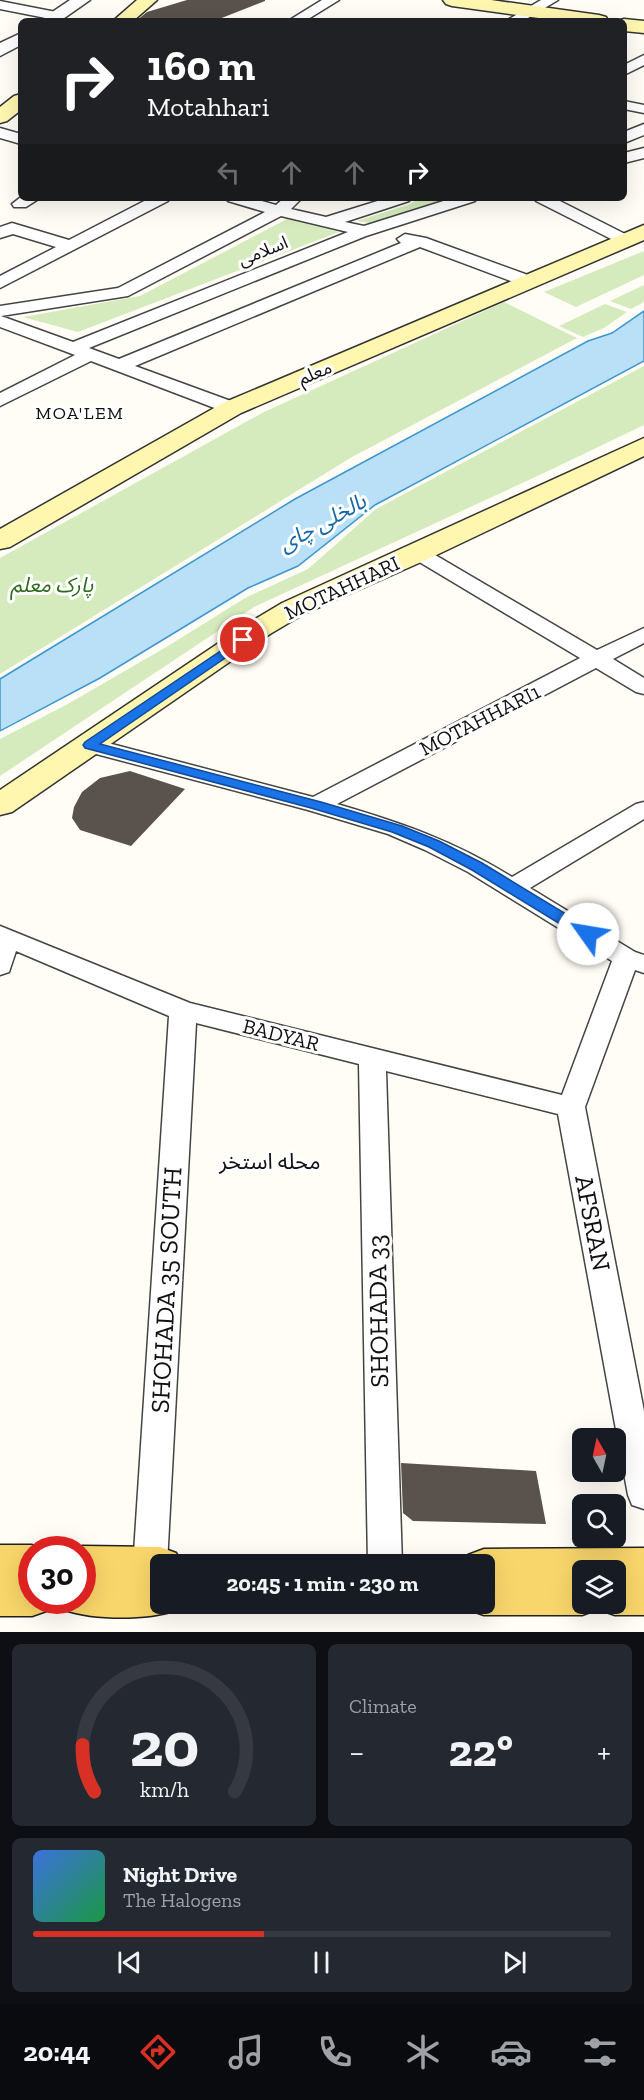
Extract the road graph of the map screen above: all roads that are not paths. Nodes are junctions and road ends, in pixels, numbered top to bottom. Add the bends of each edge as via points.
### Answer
1 (82, 0) edge
2 (148, 0) edge
3 (332, 0) edge
4 (452, 0) edge
5 (550, 0) edge
6 (0, 5) edge
7 (520, 16) edge
8 (48, 18) edge
9 (54, 18) edge
10 (126, 18) edge
11 (300, 18) edge
12 (552, 18) edge
13 (627, 25) edge
14 (644, 27) edge
15 (18, 40) edge
16 (0, 51) edge
17 (644, 59) edge
18 (627, 69) edge
19 (18, 102) edge
20 (627, 106) edge
21 (644, 109) edge
22 (0, 117) edge
23 (644, 129) edge
24 (0, 133) edge
25 (627, 137) edge
26 (18, 138) edge
27 (644, 153) edge
28 (627, 157) edge
29 (156, 201) edge
30 (244, 201) edge
31 (291, 201) edge
32 (394, 201) edge
33 (460, 201) edge
34 (549, 201) edge
35 (279, 212) junction
36 (327, 223) junction
37 (365, 231) junction
38 (0, 233) edge
39 (635, 236) edge
40 (420, 242) junction
41 (71, 246) junction
42 (530, 282) junction
43 (0, 283) edge
44 (0, 311) edge
45 (0, 321) edge
46 (74, 348) junction
47 (92, 354) junction
48 (121, 365) junction
49 (0, 400) edge
50 (232, 408) junction
51 (644, 446) edge
52 (0, 540) edge
53 (418, 553) junction
54 (644, 634) edge
55 (597, 659) junction
56 (644, 687) edge
57 (89, 745) junction
58 (0, 805) edge
59 (316, 805) junction
60 (644, 809) edge
61 (513, 887) junction
62 (2, 937) edge
63 (635, 961) edge
64 (0, 966) edge
65 (183, 1011) junction
66 (372, 1058) junction
67 (571, 1107) junction
68 (644, 1495) edge
69 (158, 1554) edge
70 (385, 1554) edge
71 (96, 1569) edge
72 (644, 1569) edge
73 (495, 1570) edge
74 (150, 1576) edge
75 (150, 1579) edge
76 (96, 1592) edge
77 (644, 1593) edge
78 (495, 1594) edge
79 (572, 1594) edge
80 (626, 1594) edge

1 - 9 street
2 - 10 main road
3 - 11 street
4 - 7 main road
5 - 7 street
6 - 8 street
7 - 12 main road
13 - 14 main road
15 - 16 street
17 - 18 street
19 - 22 main road
20 - 21 street
23 - 25 street
24 - 26 street
27 - 28 street
29 - 41 street
30 - 35 street
31 - 35 street
32 - 36 street
33 - 37 street, اسلامی
34 - 39 street
35 - 36 street
35 - 44 street via 122,292
36 - 37 street
37 - 40 street
37 - 46 street, اسلامی
38 - 41 street via 12,228
39 - 42 main road, معلم
40 - 42 street
40 - 48 street
41 - 43 street
42 - 50 main road, معلم
45 - 46 street
46 - 47 street
47 - 48 street
47 - 49 street
48 - 50 street
50 - 52 main road, معلم
51 - 53 main road, MOTAHHARI
53 - 55 street
53 - 57 main road, MOTAHHARI via 284,614
54 - 55 street, MOTAHHARI1
55 - 56 street
55 - 59 street, MOTAHHARI1
57 - 58 main road, MOTAHHARI
57 - 59 street
59 - 61 street via 434,844
60 - 61 street
61 - 63 street
62 - 64 street
62 - 65 street, BADYAR
63 - 67 street
65 - 66 street, BADYAR
65 - 69 street, SHOHADA 35 SOUTH
66 - 67 street, BADYAR
66 - 70 street, SHOHADA 33
67 - 68 street, AFSRAN
71 - 74 main road
72 - 73 main road
75 - 76 main road
77 - 80 main road
78 - 79 main road

